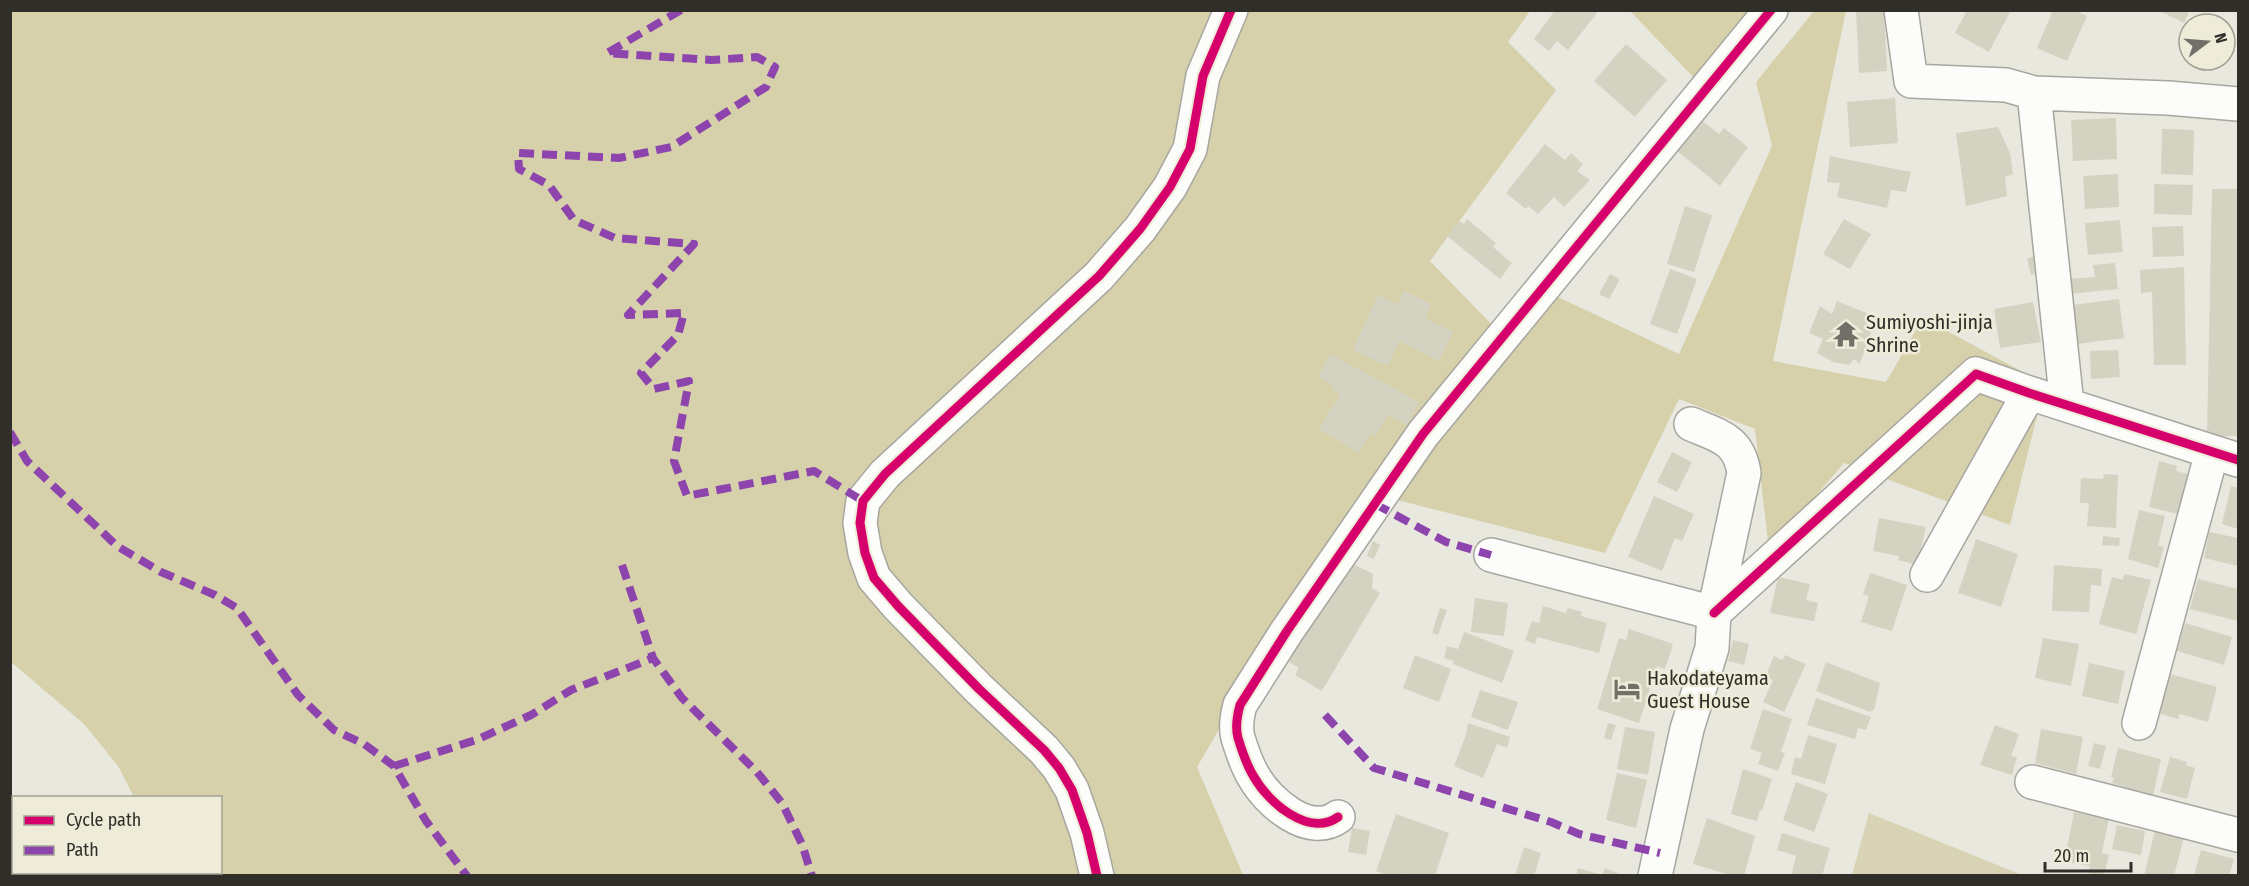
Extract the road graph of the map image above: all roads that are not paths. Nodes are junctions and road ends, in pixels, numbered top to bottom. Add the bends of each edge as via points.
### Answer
1 (1231, 10) edge
2 (1771, 10) edge
3 (1901, 10) edge
4 (2034, 93) junction
5 (2238, 104) edge
6 (2029, 393) junction
7 (2067, 405) junction
8 (1691, 424) dead end
9 (2225, 456) edge
10 (1491, 555) dead end
11 (1927, 575) dead end
12 (1714, 613) junction
13 (2139, 723) dead end
14 (2032, 782) dead end
15 (1338, 817) dead end
16 (2238, 836) edge
17 (1097, 876) edge
18 (1655, 876) edge

1 - 17 street via 1203,76 1190,149 1170,187 1140,229 1099,276 885,474 863,501 860,523 874,578 1059,768 1072,790
2 - 15 street via 1423,434 1240,705 1237,736 1264,791 1282,809 1316,824
3 - 4 street via 1911,81 2006,85
4 - 5 street
4 - 7 street
6 - 7 street
6 - 11 street
6 - 12 street via 1976,374
7 - 9 street
8 - 12 street via 1725,438 1742,457 1744,473
9 - 13 street
10 - 12 street
12 - 18 street via 1712,648 1688,729
14 - 16 street

